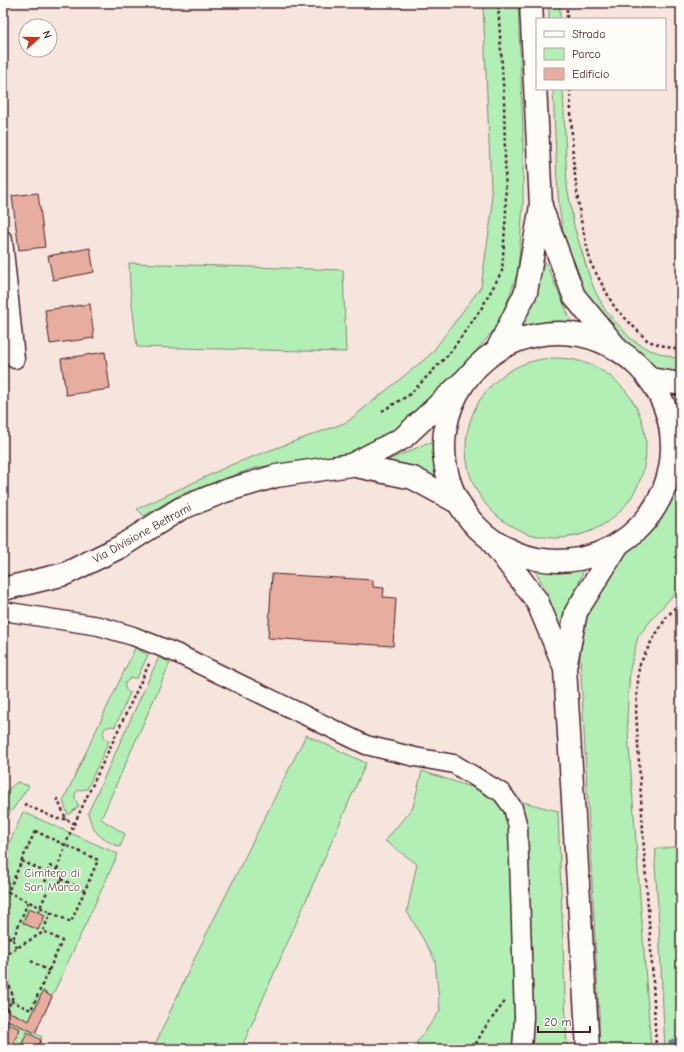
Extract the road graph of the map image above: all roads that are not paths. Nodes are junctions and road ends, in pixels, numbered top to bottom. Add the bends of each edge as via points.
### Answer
1 (531, 3) edge
2 (541, 206) junction
3 (3, 240) edge
4 (617, 349) junction
5 (497, 350) junction
6 (15, 359) dead end
7 (467, 378) junction
8 (650, 379) junction
9 (681, 384) edge
10 (681, 446) edge
11 (351, 465) junction
12 (670, 468) junction
13 (459, 503) junction
14 (489, 538) junction
15 (620, 543) junction
16 (3, 589) edge
17 (3, 611) edge
18 (565, 668) junction
19 (522, 1049) edge
20 (588, 1049) edge

1 - 2 main road
2 - 4 main road via 574,296
2 - 5 main road via 526,292
3 - 6 street
4 - 5 main road via 588,336 557,332 526,337
4 - 8 main road via 635,362
5 - 7 main road
7 - 11 main road, Via Divisione Beltrami via 403,438
7 - 13 main road via 451,407 444,440 447,472
8 - 9 main road
8 - 12 main road via 665,407 672,437
10 - 12 main road
11 - 13 main road, Via Divisione Beltrami via 413,478
11 - 16 main road, Via Divisione Beltrami via 276,476 224,492 180,509 120,547 65,574
12 - 15 main road via 661,497 643,523
13 - 14 main road via 472,522
14 - 15 main road via 520,554 554,561 588,557
14 - 18 main road via 536,601
15 - 18 main road via 576,612
17 - 19 street via 99,626 133,636 183,656 366,745 454,764 502,793 513,808 518,827 524,1017
18 - 20 main road

